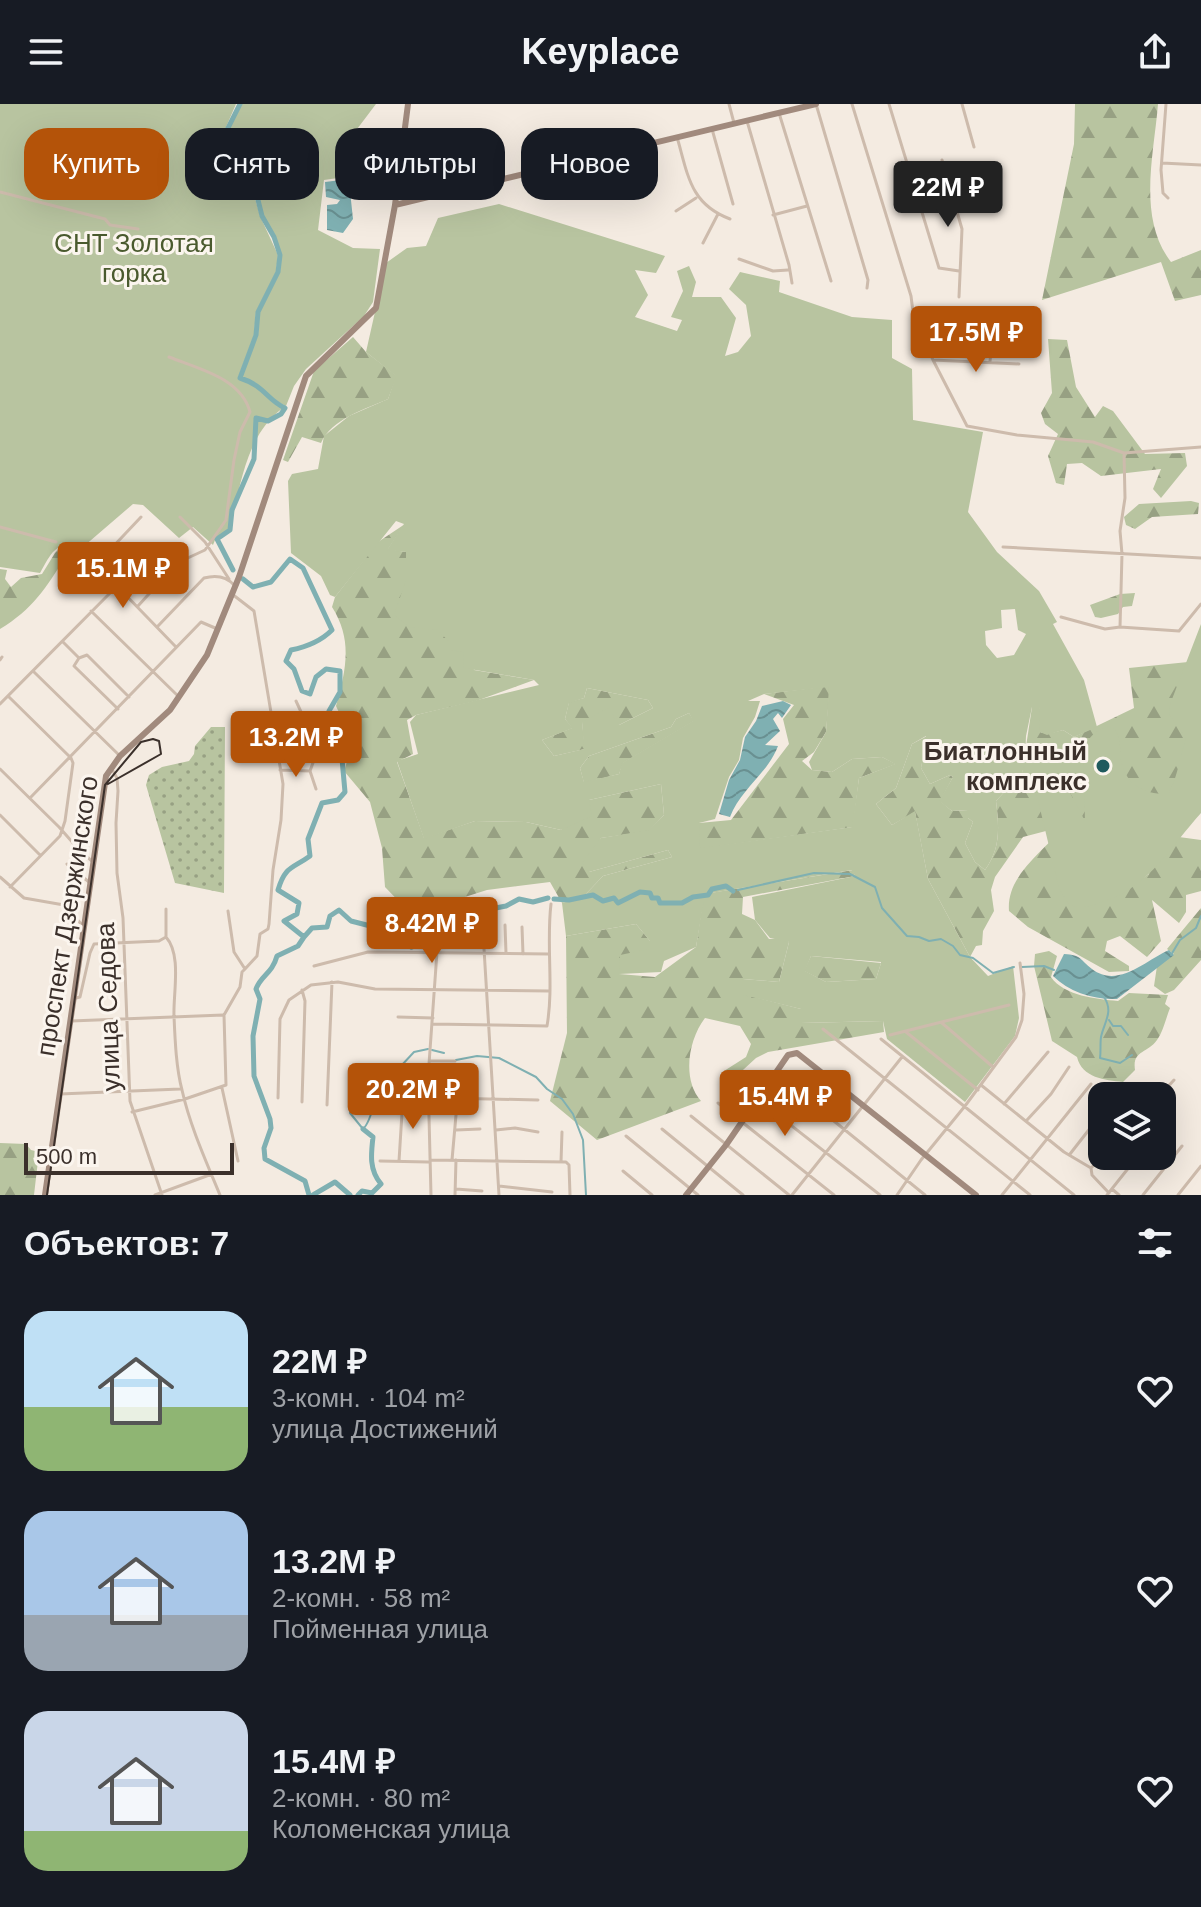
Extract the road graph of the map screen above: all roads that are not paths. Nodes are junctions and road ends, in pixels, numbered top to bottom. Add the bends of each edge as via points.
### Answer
1 (408, 104) edge
2 (729, 104) edge
3 (816, 104) edge
4 (852, 104) edge
5 (889, 104) edge
6 (962, 104) edge
7 (1166, 104) edge
8 (779, 113) junction
9 (747, 121) junction
10 (734, 124) junction
11 (712, 129) junction
12 (677, 137) junction
13 (974, 147) dead end
14 (942, 160) dead end
15 (1162, 163) junction
16 (1201, 165) edge
17 (0, 192) edge
18 (696, 198) junction
19 (1168, 198) dead end
20 (733, 204) dead end
21 (395, 205) junction
22 (807, 206) junction
23 (676, 211) dead end
24 (718, 214) junction
25 (773, 215) junction
26 (730, 219) dead end
27 (138, 229) dead end
28 (703, 243) dead end
29 (739, 259) dead end
30 (790, 269) junction
31 (959, 271) junction
32 (831, 281) dead end
33 (792, 283) dead end
34 (867, 288) dead end
35 (959, 297) dead end
36 (994, 327) dead end
37 (169, 357) dead end
38 (933, 360) junction
39 (990, 361) junction
40 (1019, 364) dead end
41 (1201, 447) edge
42 (1124, 453) junction
43 (141, 517) dead end
44 (180, 517) dead end
45 (0, 527) edge
46 (56, 542) dead end
47 (208, 547) junction
48 (1003, 547) dead end
49 (1122, 554) junction
50 (87, 555) dead end
51 (1201, 558) edge
52 (96, 565) junction
53 (229, 579) junction
54 (117, 586) junction
55 (74, 588) dead end
56 (234, 590) junction
57 (1201, 604) edge
58 (138, 606) junction
59 (91, 611) junction
60 (1061, 617) dead end
61 (158, 626) junction
62 (1120, 627) junction
63 (218, 630) junction
64 (63, 642) junction
65 (177, 647) junction
66 (79, 658) junction
67 (33, 671) junction
68 (153, 673) junction
69 (8, 696) junction
70 (129, 697) junction
71 (180, 698) junction
72 (296, 701) dead end
73 (0, 704) edge
74 (118, 709) junction
75 (96, 732) junction
76 (120, 756) junction
77 (71, 758) junction
78 (110, 768) junction
79 (0, 769) edge
80 (280, 770) junction
81 (310, 771) junction
82 (316, 789) dead end
83 (30, 798) junction
84 (0, 815) edge
85 (62, 830) junction
86 (40, 856) junction
87 (92, 861) junction
88 (67, 864) dead end
89 (0, 877) edge
90 (89, 883) junction
91 (10, 887) junction
92 (551, 904) dead end
93 (166, 909) dead end
94 (228, 911) dead end
95 (482, 916) dead end
96 (505, 925) dead end
97 (84, 927) junction
98 (522, 927) dead end
99 (168, 939) junction
100 (123, 944) junction
101 (437, 952) junction
102 (506, 953) junction
103 (484, 954) junction
104 (523, 954) junction
105 (548, 954) junction
106 (1020, 963) dead end
107 (314, 966) dead end
108 (245, 969) junction
109 (332, 982) junction
110 (435, 989) junction
111 (486, 989) junction
112 (302, 990) junction
113 (549, 991) junction
114 (74, 998) junction
115 (1009, 1005) dead end
116 (224, 1015) junction
117 (174, 1016) junction
118 (398, 1017) dead end
119 (125, 1019) junction
120 (71, 1021) junction
121 (433, 1021) junction
122 (941, 1023) junction
123 (489, 1025) junction
124 (823, 1029) dead end
125 (905, 1032) junction
126 (890, 1035) dead end
127 (881, 1039) dead end
128 (1048, 1052) dead end
129 (903, 1057) junction
130 (429, 1061) junction
131 (455, 1061) dead end
132 (993, 1067) junction
133 (1069, 1067) dead end
134 (776, 1074) junction
135 (884, 1080) junction
136 (737, 1083) dead end
137 (981, 1085) junction
138 (224, 1087) junction
139 (1088, 1088) edge
140 (181, 1089) junction
141 (978, 1090) junction
142 (129, 1092) junction
143 (60, 1094) junction
144 (278, 1098) dead end
145 (429, 1098) junction
146 (760, 1098) junction
147 (185, 1099) junction
148 (494, 1100) junction
149 (538, 1100) dead end
150 (302, 1102) dead end
151 (718, 1103) dead end
152 (1004, 1104) junction
153 (327, 1105) dead end
154 (864, 1105) junction
155 (965, 1106) junction
156 (132, 1112) junction
157 (456, 1115) dead end
158 (691, 1116) dead end
159 (1026, 1121) junction
160 (743, 1122) junction
161 (947, 1128) junction
162 (480, 1129) dead end
163 (662, 1129) dead end
164 (456, 1130) junction
165 (496, 1130) junction
166 (845, 1130) junction
167 (1088, 1131) edge
168 (538, 1132) dead end
169 (562, 1132) dead end
170 (626, 1136) dead end
171 (1048, 1138) junction
172 (726, 1145) junction
173 (1182, 1146) dead end
174 (826, 1152) junction
175 (926, 1154) junction
176 (1070, 1154) junction
177 (454, 1160) junction
178 (238, 1161) dead end
179 (380, 1161) dead end
180 (399, 1161) junction
181 (430, 1161) junction
182 (1030, 1161) junction
183 (497, 1162) junction
184 (561, 1162) junction
185 (1088, 1166) edge
186 (1201, 1166) edge
187 (709, 1167) junction
188 (1091, 1170) edge
189 (1127, 1170) edge
190 (623, 1171) dead end
191 (212, 1174) junction
192 (809, 1174) junction
193 (908, 1181) junction
194 (1013, 1181) junction
195 (499, 1186) junction
196 (456, 1189) junction
197 (482, 1191) dead end
198 (552, 1192) dead end
199 (688, 1192) edge
200 (1109, 1193) edge
201 (161, 1194) edge
202 (45, 1195) edge
203 (155, 1195) edge
204 (220, 1195) edge
205 (431, 1195) edge
206 (455, 1195) edge
207 (499, 1195) edge
208 (570, 1195) edge
209 (652, 1195) edge
210 (698, 1195) edge
211 (743, 1195) edge
212 (791, 1195) edge
213 (834, 1195) edge
214 (880, 1195) edge
215 (897, 1195) edge
216 (925, 1195) edge
217 (976, 1195) edge
218 (1002, 1195) edge
219 (1030, 1195) edge
220 (1074, 1195) edge
221 (1119, 1195) edge
222 (1143, 1195) edge
223 (1178, 1195) edge

1 - 21 street, проспект Дзержинского
2 - 10 street
3 - 8 street
3 - 34 street
4 - 38 street via 913,312
5 - 31 street via 939,268
6 - 13 street
7 - 15 street
8 - 9 street
8 - 22 street
9 - 10 street
9 - 25 street
10 - 11 street
11 - 12 street
11 - 20 street
12 - 18 street
12 - 21 street
14 - 31 street via 962,229
15 - 16 street
15 - 19 street via 1163,193
17 - 27 street
18 - 23 street
18 - 24 street
21 - 56 street, проспект Дзержинского via 376,308 306,376
22 - 25 street
22 - 32 street
24 - 26 street
24 - 28 street
25 - 30 street
29 - 30 street via 773,271
30 - 33 street
31 - 35 street
36 - 39 street
37 - 47 street via 239,390 250,412 237,446 226,520
38 - 39 street
38 - 42 street via 967,426 1093,442
39 - 40 street
41 - 42 street
42 - 49 street
43 - 52 street
44 - 47 street
45 - 46 street
47 - 53 street
47 - 58 street via 170,569
48 - 49 street
49 - 51 street
49 - 62 street
50 - 52 street
52 - 54 street
52 - 55 street
53 - 56 street
53 - 61 street via 199,580
54 - 58 street
54 - 59 street
56 - 63 street, проспект Дзержинского
56 - 80 street via 254,611
57 - 62 street via 1179,631
58 - 61 street
59 - 64 street
59 - 68 street
60 - 62 street via 1105,629
61 - 65 street
63 - 65 street via 203,621
63 - 71 street, проспект Дзержинского
64 - 66 street
64 - 67 street
65 - 68 street
66 - 70 street via 87,655
66 - 74 street via 74,666
67 - 69 street
67 - 75 street
68 - 70 street
68 - 71 street
69 - 73 street
69 - 77 street
70 - 74 street
71 - 76 street, проспект Дзержинского
72 - 81 street via 308,727 314,760
74 - 75 street
75 - 76 street
75 - 77 street
76 - 78 street, проспект Дзержинского
77 - 83 street
77 - 85 street
78 - 87 street, проспект Дзержинского via 103,783
78 - 100 street, улица Седова via 118,791
79 - 83 street
80 - 81 street
80 - 108 street via 281,820 269,924 260,934 253,963
81 - 82 street
83 - 85 street
84 - 86 street
85 - 86 street
85 - 87 street
86 - 91 street
87 - 90 street, проспект Дзержинского
88 - 90 street
89 - 91 street
90 - 97 street, проспект Дзержинского
91 - 97 street via 24,898 64,905
92 - 105 street
93 - 99 street
94 - 108 street via 234,952
95 - 103 street
96 - 102 street
97 - 114 street, проспект Дзержинского
98 - 104 street
99 - 100 street
99 - 117 street via 174,958
100 - 114 street via 92,947 80,997
100 - 119 street, улица Седова
101 - 103 street
101 - 107 street via 368,952
101 - 110 street
102 - 103 street
102 - 104 street
103 - 111 street
104 - 105 street
105 - 113 street
106 - 132 street via 1022,1020
108 - 116 street
109 - 110 street via 375,989
109 - 112 street
109 - 153 street
110 - 111 street
110 - 121 street
111 - 113 street
111 - 123 street
112 - 144 street via 289,1000 280,1019
112 - 150 street
113 - 123 street via 547,1026
114 - 120 street, проспект Дзержинского
115 - 122 street
116 - 117 street
116 - 138 street
117 - 119 street
117 - 140 street
118 - 121 street
119 - 120 street
119 - 142 street, улица Седова
120 - 143 street, проспект Дзержинского
121 - 123 street
121 - 130 street
122 - 125 street
122 - 132 street
123 - 148 street
124 - 135 street
125 - 126 street
125 - 141 street
127 - 129 street
128 - 152 street
129 - 135 street
129 - 155 street
130 - 131 street
130 - 145 street
132 - 137 street
133 - 159 street
134 - 146 street
134 - 154 street via 788,1055 797,1053
134 - 166 street
135 - 154 street
135 - 161 street
136 - 146 street
137 - 141 street
137 - 152 street
138 - 147 street
138 - 178 street
139 - 171 street
140 - 142 street
140 - 147 street
141 - 155 street
142 - 143 street
142 - 156 street, улица Седова
143 - 202 street, проспект Дзержинского
145 - 148 street
145 - 180 street via 401,1100
145 - 181 street
146 - 160 street
146 - 174 street
147 - 156 street
147 - 191 street
148 - 149 street
148 - 165 street
151 - 160 street
152 - 159 street
154 - 166 street
154 - 175 street
155 - 161 street
155 - 182 street
156 - 201 street, улица Седова
157 - 164 street
158 - 172 street
159 - 171 street
160 - 172 street
160 - 192 street
161 - 175 street
161 - 194 street
162 - 164 street
163 - 187 street
164 - 177 street
165 - 168 street
165 - 183 street
166 - 174 street
166 - 193 street
167 - 176 street
169 - 184 street
170 - 199 street
171 - 176 street
171 - 182 street
172 - 187 street
172 - 212 street
173 - 222 street
174 - 192 street
174 - 214 street
175 - 193 street
175 - 217 street
176 - 185 street
177 - 181 street
177 - 183 street
177 - 196 street
179 - 180 street
180 - 181 street
181 - 205 street
182 - 194 street
182 - 220 street
183 - 184 street
183 - 195 street
184 - 208 street via 569,1165
186 - 223 street
187 - 199 street
187 - 211 street
188 - 200 street
189 - 200 street
190 - 209 street
191 - 201 street
191 - 204 street
192 - 212 street
192 - 213 street
193 - 215 street
193 - 216 street
194 - 218 street
194 - 219 street
195 - 198 street
195 - 207 street
196 - 197 street
196 - 206 street
199 - 210 street
200 - 221 street
201 - 203 street

